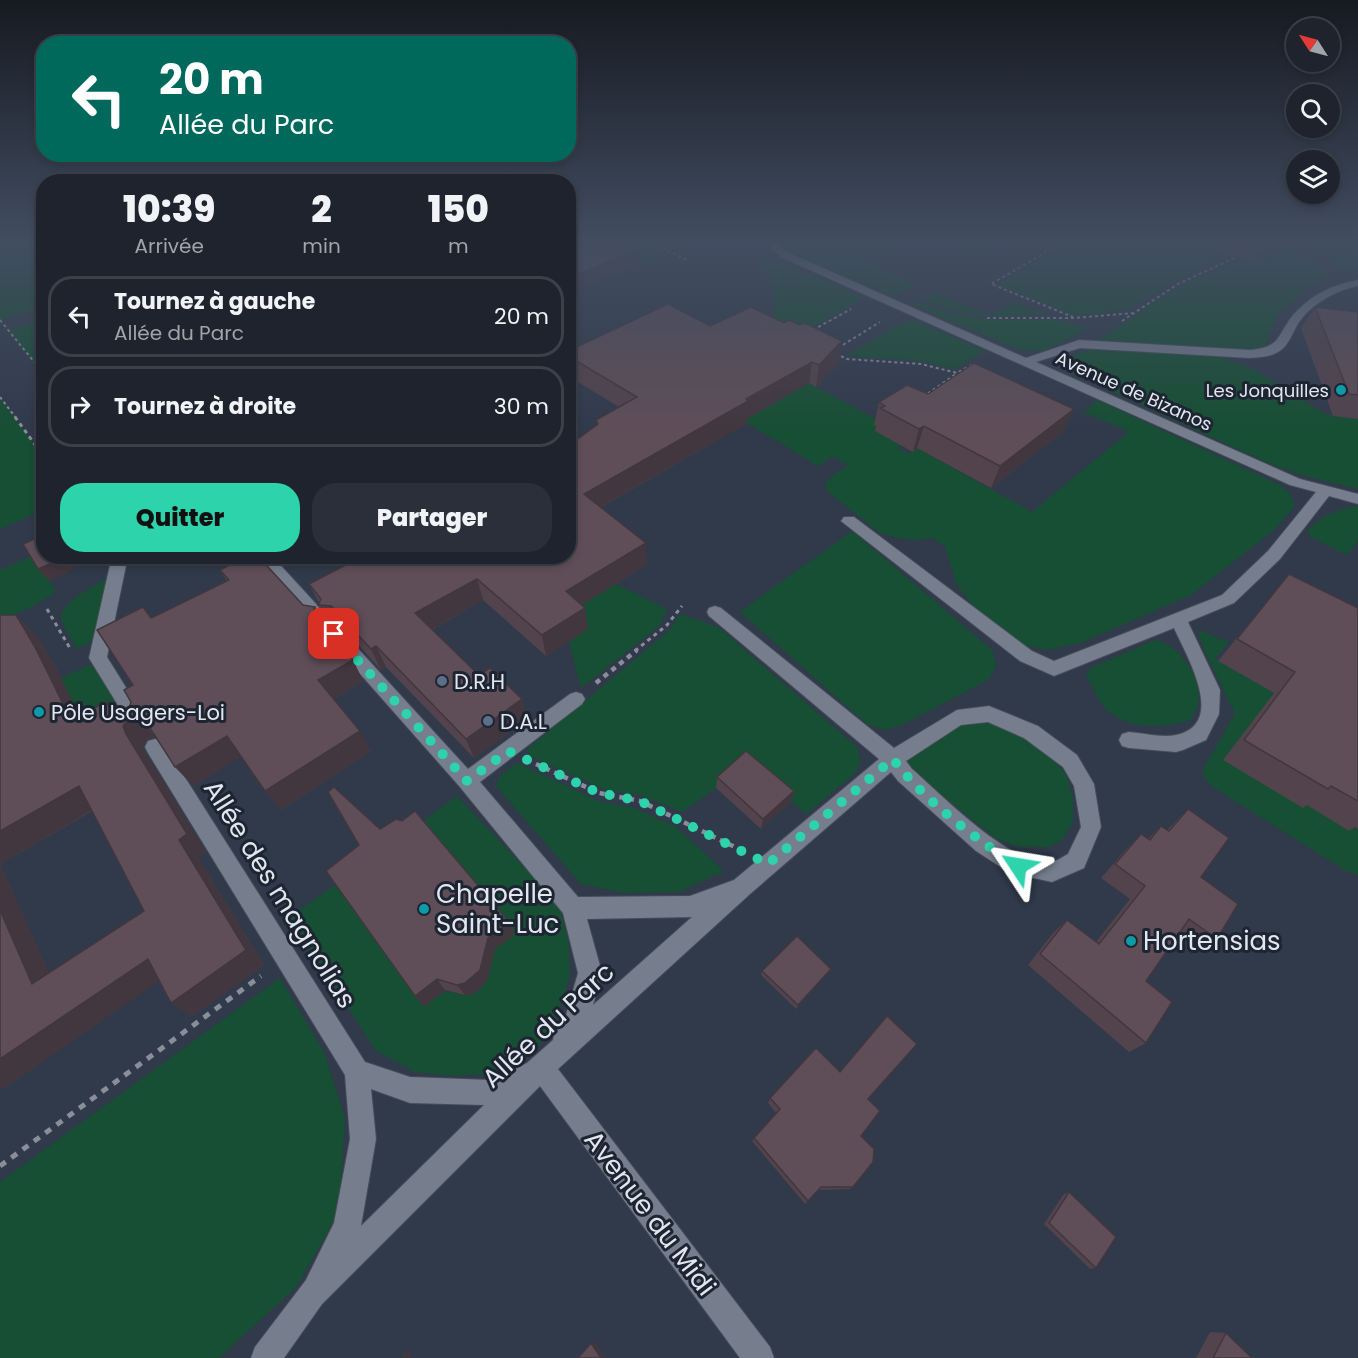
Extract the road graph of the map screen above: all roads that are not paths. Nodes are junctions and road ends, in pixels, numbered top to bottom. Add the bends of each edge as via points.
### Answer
1 (893, 303) edge
2 (1313, 305) joint
3 (1329, 309) edge
4 (1025, 362) junction
5 (1326, 490) junction
6 (1358, 499) edge
7 (849, 521) dead end
8 (118, 564) edge
9 (270, 564) edge
10 (715, 612) dead end
11 (1178, 619) junction
12 (576, 699) road end
13 (139, 723) edge
14 (1129, 740) dead end
15 (155, 747) edge
16 (893, 759) junction
17 (467, 781) junction
18 (742, 887) junction
19 (573, 908) junction
20 (541, 1067) junction
21 (357, 1072) junction
22 (312, 1294) junction
23 (267, 1358) edge
24 (759, 1358) edge

1 - 4 lane, Avenue de Bizanos
2 - 3 lane
2 - 4 lane via 1295,320 1281,344 1272,351 1250,354 1079,344
4 - 5 lane, Avenue de Bizanos via 1295,482
5 - 6 lane, Avenue de Bizanos
5 - 11 lane via 1274,555 1228,599
7 - 11 lane via 1026,656 1054,669
8 - 13 lane via 98,658
9 - 17 lane
10 - 16 lane
11 - 14 lane via 1211,690 1210,714 1199,734 1176,744
12 - 17 lane
15 - 21 lane, Allée des magnolias
16 - 16 lane, Allée du Parc via 957,718 988,714 1031,732 1070,761 1084,784 1091,827 1076,861 1052,872 1018,866 983,844 905,775
16 - 18 lane, Allée du Parc
17 - 19 lane
18 - 19 lane via 690,907
18 - 20 lane, Allée du Parc
19 - 20 lane via 590,973 576,1021
20 - 21 lane via 492,1093 410,1090
20 - 22 lane, Allée du Parc
20 - 24 lane, Avenue du Midi
21 - 22 lane via 363,1139 347,1227
22 - 23 lane, Allée du Parc

